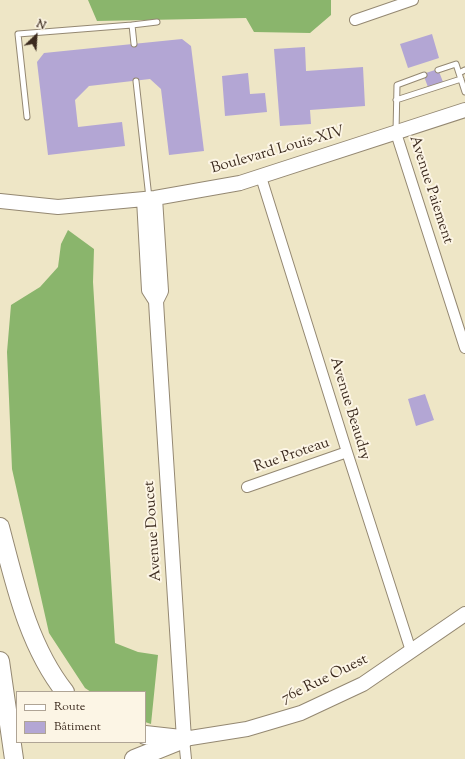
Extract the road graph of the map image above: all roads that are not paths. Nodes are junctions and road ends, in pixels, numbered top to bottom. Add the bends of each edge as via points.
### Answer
1 (413, 0) edge
2 (355, 20) dead end
3 (157, 22) dead end
4 (132, 25) junction
5 (134, 44) dead end
6 (438, 70) dead end
7 (465, 70) edge
8 (459, 72) junction
9 (424, 76) dead end
10 (461, 79) junction
11 (136, 81) dead end
12 (465, 92) edge
13 (396, 100) junction
14 (465, 110) edge
15 (27, 117) dead end
16 (396, 133) junction
17 (261, 176) junction
18 (149, 199) junction
19 (0, 201) edge
20 (465, 348) edge
21 (347, 452) junction
22 (247, 487) dead end
23 (0, 527) edge
24 (465, 614) edge
25 (411, 651) junction
26 (0, 660) edge
27 (64, 691) edge
28 (146, 735) edge
29 (184, 739) junction
30 (14, 759) edge
31 (134, 759) edge
32 (186, 759) edge

1 - 2 street
3 - 4 lane
4 - 5 lane
4 - 15 lane via 18,34
6 - 8 lane via 456,64
7 - 8 lane
8 - 10 lane
9 - 13 lane via 397,85
10 - 12 lane
10 - 13 lane
11 - 18 lane
13 - 16 lane
14 - 16 street, Boulevard Louis-XIV
16 - 17 street, Boulevard Louis-XIV
16 - 20 street, Avenue Paiement
17 - 18 street, Boulevard Louis-XIV via 240,183
17 - 21 street, Avenue Beaudry
18 - 19 street, Boulevard Louis-XIV via 58,207
18 - 29 street, Avenue Doucet via 161,291 156,301
21 - 22 street, Rue Proteau
21 - 25 street, Avenue Beaudry
23 - 27 highway via 23,611 52,675
24 - 25 street, 76e Rue Ouest
25 - 29 street, 76e Rue Ouest via 363,684 300,713 247,729
26 - 30 highway
28 - 29 highway
29 - 31 highway
29 - 32 street, Avenue Doucet

